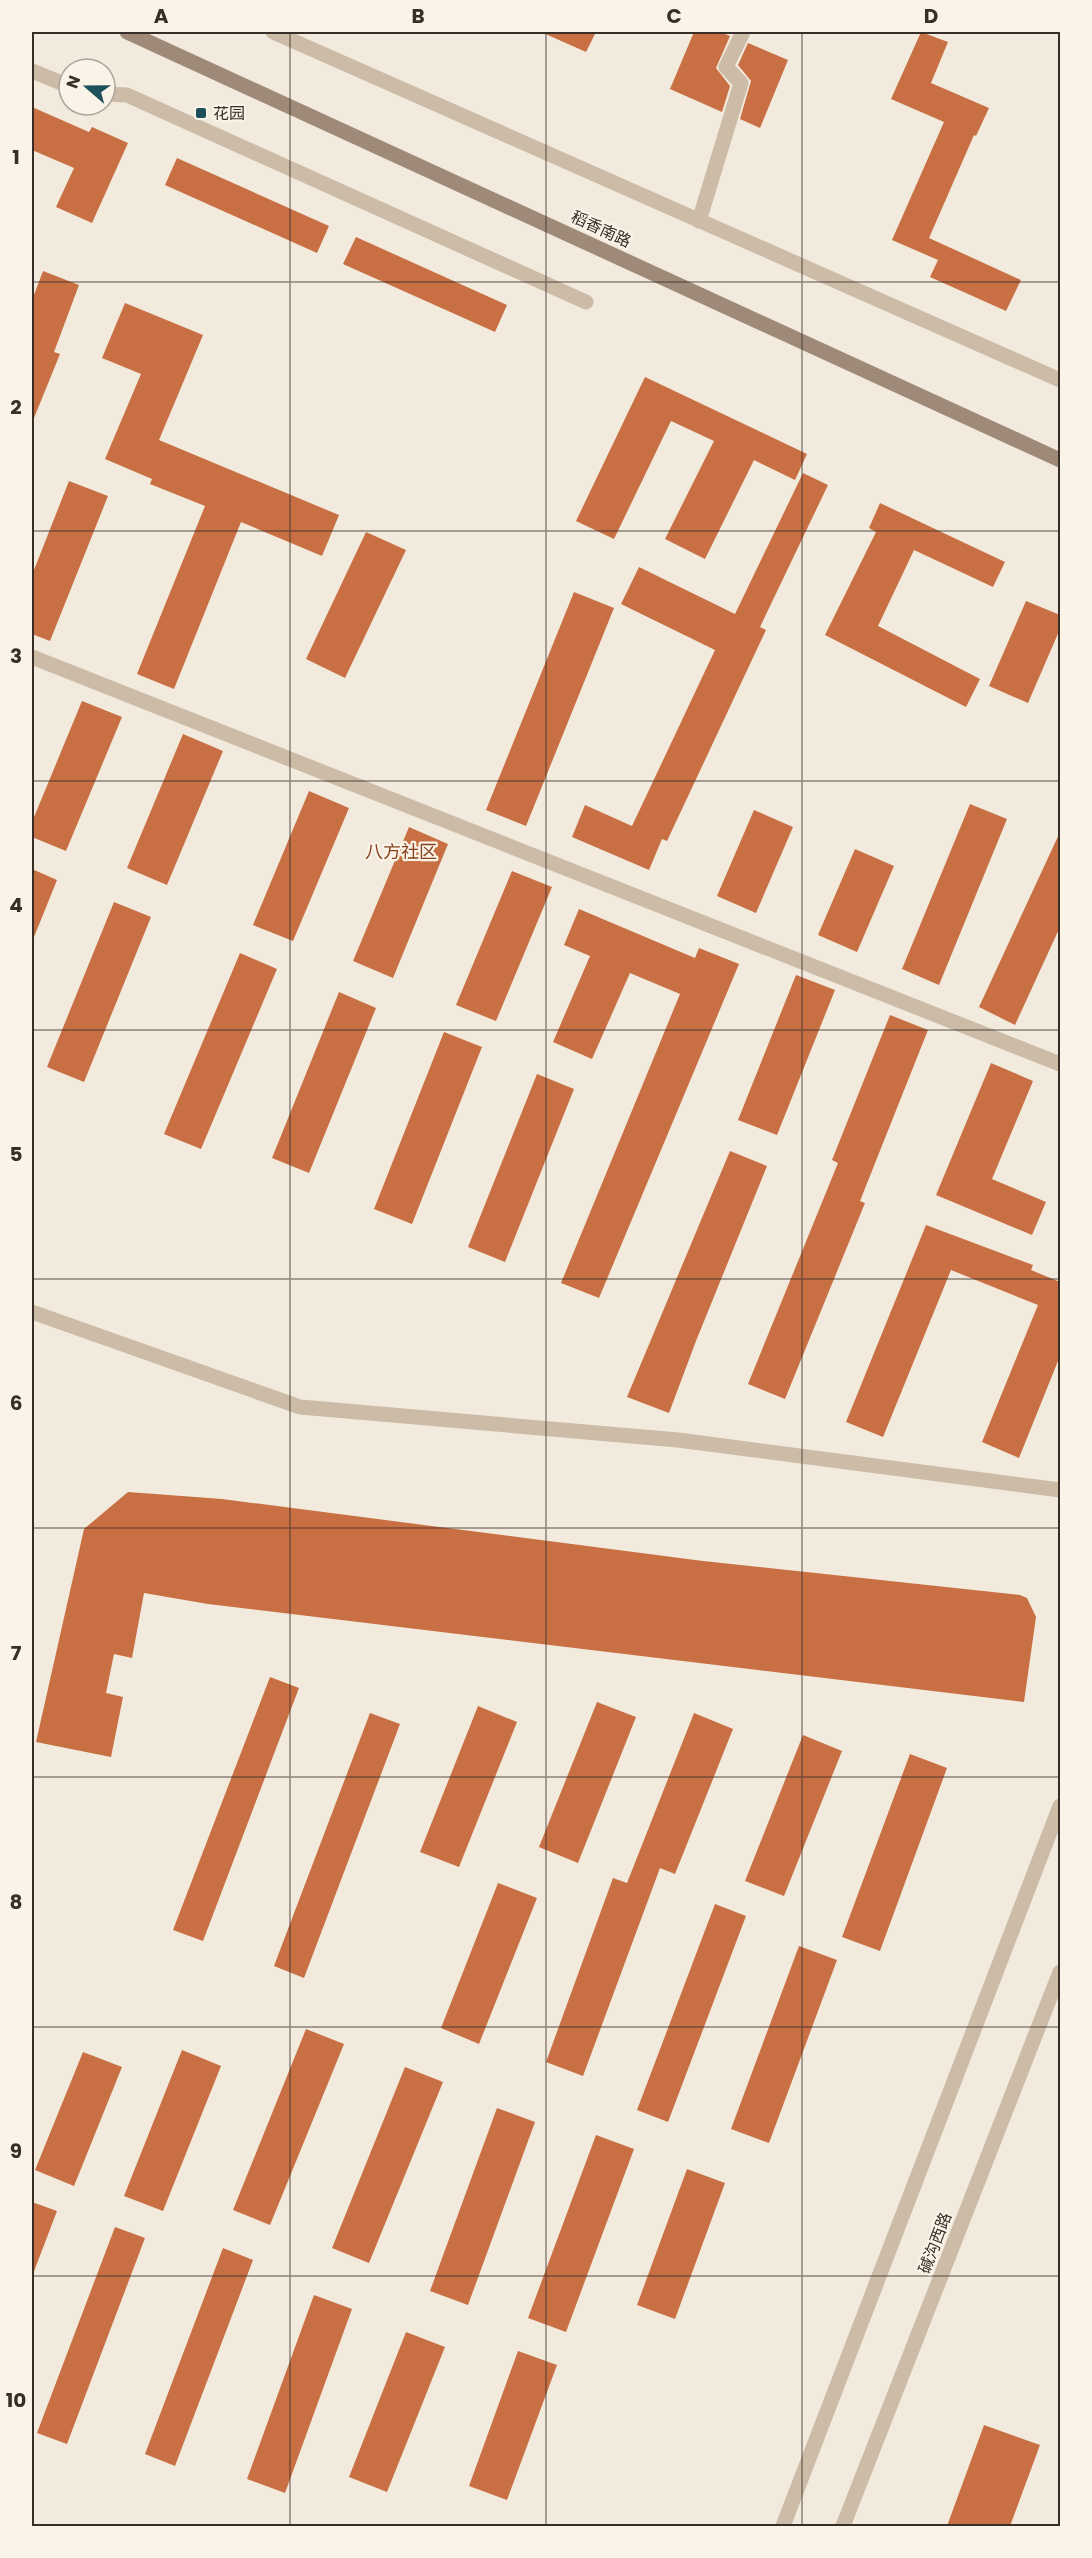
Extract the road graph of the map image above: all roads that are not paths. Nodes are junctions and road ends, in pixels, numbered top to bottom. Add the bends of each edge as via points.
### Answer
1 (127, 32) edge
2 (273, 32) edge
3 (743, 32) edge
4 (32, 71) edge
5 (57, 81) edge
6 (117, 95) edge
7 (699, 221) junction
8 (586, 302) dead end
9 (1060, 380) edge
10 (1060, 460) edge
11 (32, 657) edge
12 (1060, 1064) edge
13 (32, 1312) edge
14 (1060, 1490) edge
15 (1060, 1806) edge
16 (1060, 1972) edge
17 (783, 2526) edge
18 (843, 2526) edge

1 - 10 main road, 稻香南路
2 - 7 street
3 - 7 street via 726,67 741,83
4 - 5 street
6 - 8 street via 127,95
7 - 9 street
11 - 12 street
13 - 14 street via 300,1407 678,1440
15 - 17 street
16 - 18 street, 碱沟西路

